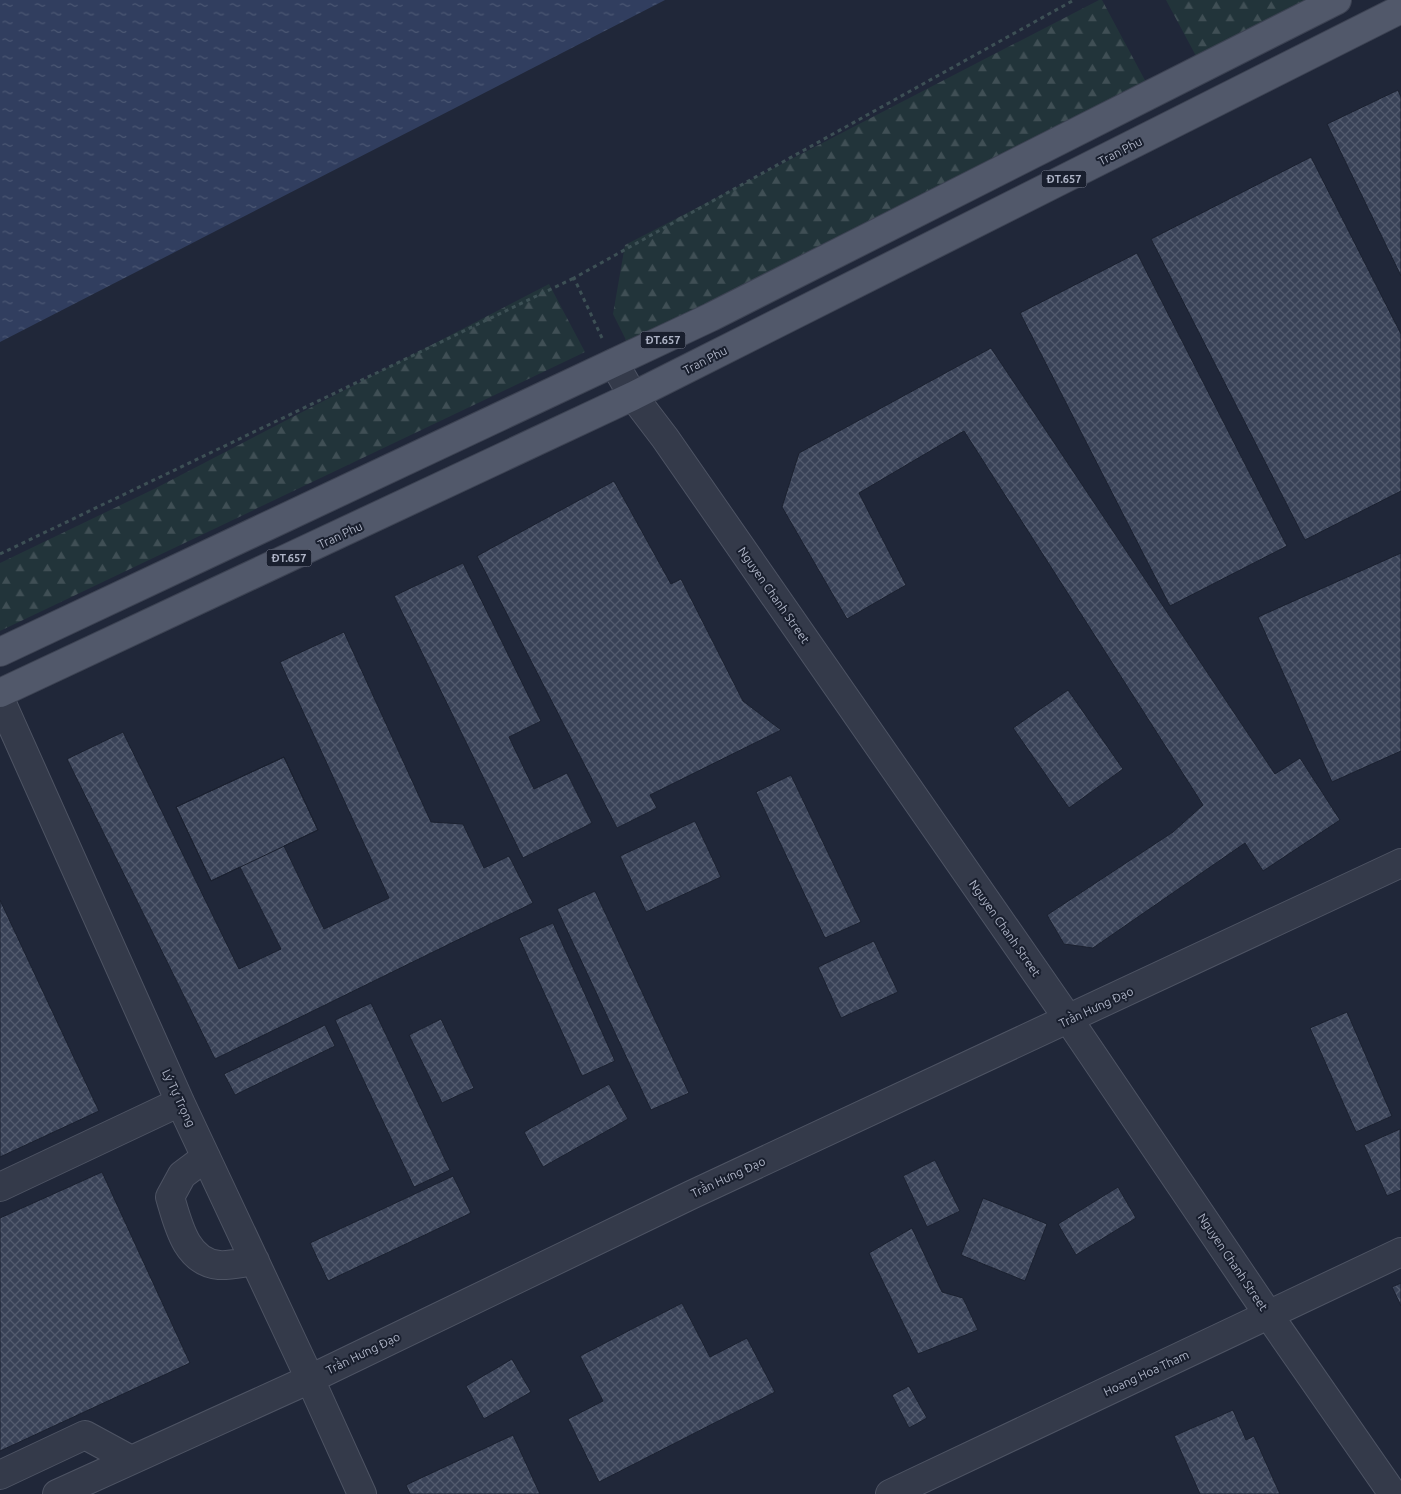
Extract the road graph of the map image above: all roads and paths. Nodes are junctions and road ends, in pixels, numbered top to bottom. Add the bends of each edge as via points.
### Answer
1 (1074, 0) edge
2 (1337, 0) edge
3 (1401, 9) edge
4 (574, 278) junction
5 (614, 363) junction
6 (634, 396) junction
7 (0, 554) edge
8 (0, 652) edge
9 (0, 693) edge
10 (5, 710) edge
11 (1401, 863) edge
12 (1069, 1020) junction
13 (180, 1102) junction
14 (206, 1157) junction
15 (0, 1187) edge
16 (1401, 1252) edge
17 (255, 1261) junction
18 (1268, 1314) junction
19 (310, 1378) junction
20 (131, 1460) junction
21 (0, 1475) edge
22 (57, 1494) edge
23 (362, 1494) edge
24 (890, 1494) edge
25 (1393, 1494) edge

1 - 4 path
2 - 5 main road, ĐT.657
3 - 6 main road, Tran Phu / ĐT.657
4 - 5 path
4 - 7 path
5 - 6 street, Nguyen Chanh Street
5 - 8 main road, ĐT.657
6 - 9 main road, Tran Phu / ĐT.657
6 - 12 street, Nguyen Chanh Street
10 - 13 street, Lý Tự Trọng
11 - 12 street, Trần Hưng Đạo
12 - 18 street, Nguyen Chanh Street
12 - 19 street, Trần Hưng Đạo via 691,1195
13 - 14 street, Lý Tự Trọng
13 - 15 street
14 - 17 street, Lý Tự Trọng
14 - 17 street via 182,1175 170,1197 179,1231 199,1260 220,1266
16 - 18 street, Hoang Hoa Tham
17 - 19 street, Lý Tự Trọng
18 - 24 street, Hoang Hoa Tham
18 - 25 street, Nguyen Chanh Street
19 - 20 street, Trần Hưng Đạo
19 - 23 street, Lý Tự Trọng
20 - 21 street via 85,1435
20 - 22 street, Trần Hưng Đạo

